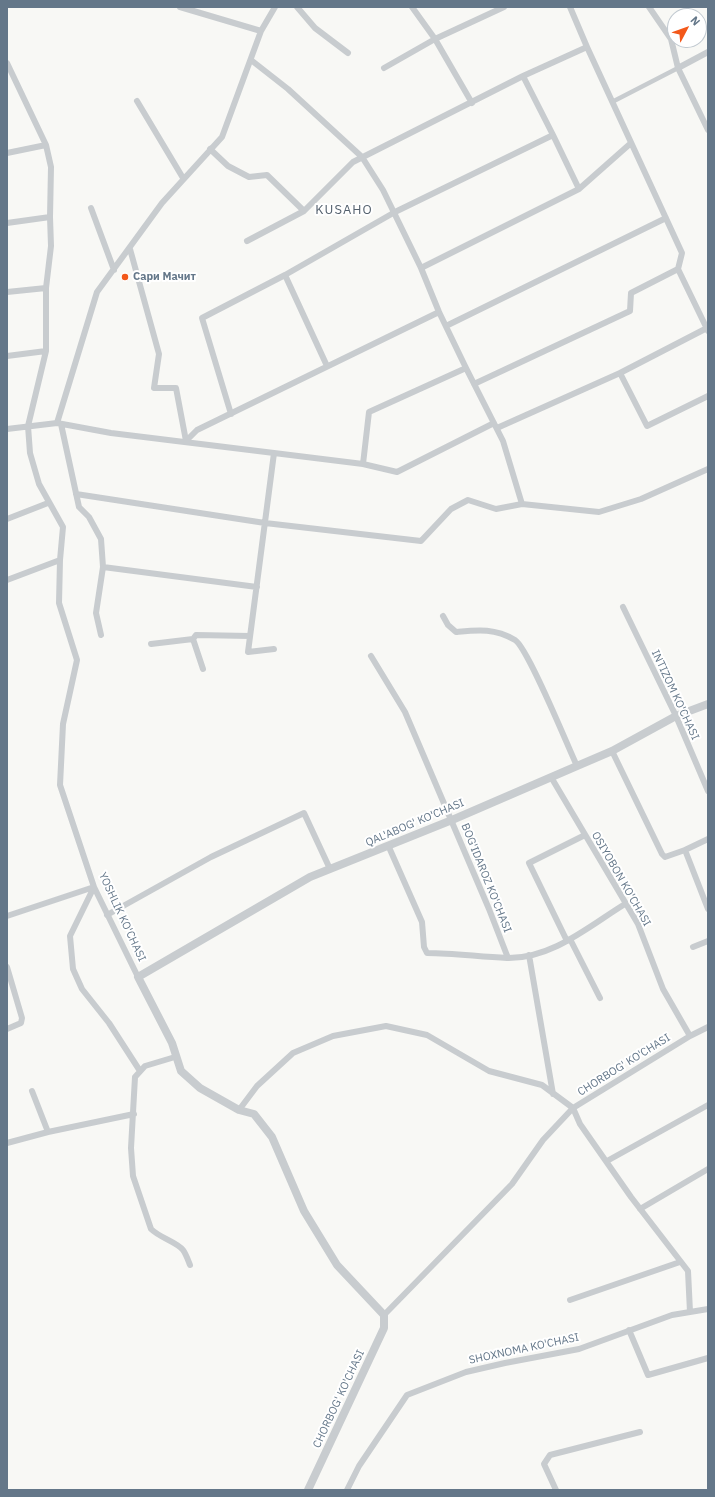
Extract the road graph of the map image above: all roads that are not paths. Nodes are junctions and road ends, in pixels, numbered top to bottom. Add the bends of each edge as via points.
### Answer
1 (180, 7) edge
2 (275, 7) edge
3 (297, 7) edge
4 (412, 7) edge
5 (504, 7) edge
6 (570, 7) edge
7 (649, 7) edge
8 (496, 9) edge
9 (261, 31) junction
10 (435, 39) junction
11 (587, 47) junction
12 (708, 52) edge
13 (348, 53) dead end
14 (251, 60) junction
15 (7, 63) edge
16 (384, 68) dead end
17 (678, 68) junction
18 (523, 76) junction
19 (136, 101) dead end
20 (612, 102) junction
21 (472, 103) junction
22 (708, 130) edge
23 (553, 135) junction
24 (631, 142) junction
25 (46, 145) junction
26 (210, 149) junction
27 (7, 154) edge
28 (362, 157) junction
29 (183, 178) junction
30 (579, 189) junction
31 (91, 208) dead end
32 (304, 211) junction
33 (395, 212) junction
34 (50, 217) junction
35 (666, 218) junction
36 (7, 223) edge
37 (247, 241) dead end
38 (130, 249) junction
39 (421, 268) junction
40 (678, 269) junction
41 (114, 270) junction
42 (285, 275) junction
43 (46, 288) junction
44 (7, 292) edge
45 (439, 312) junction
46 (446, 326) junction
47 (707, 330) edge
48 (46, 351) junction
49 (7, 356) edge
50 (327, 366) junction
51 (466, 368) junction
52 (620, 372) junction
53 (474, 384) junction
54 (708, 396) edge
55 (230, 414) junction
56 (59, 423) junction
57 (28, 426) junction
58 (495, 426) junction
59 (7, 429) edge
60 (186, 441) junction
61 (274, 453) junction
62 (363, 464) junction
63 (708, 469) edge
64 (76, 494) junction
65 (48, 503) junction
66 (522, 504) junction
67 (7, 519) edge
68 (265, 523) junction
69 (60, 560) junction
70 (103, 567) junction
71 (7, 580) edge
72 (257, 587) junction
73 (623, 607) dead end
74 (443, 616) dead end
75 (101, 635) dead end
76 (250, 636) junction
77 (193, 639) junction
78 (151, 644) dead end
79 (274, 649) dead end
80 (371, 656) dead end
81 (203, 669) dead end
82 (708, 704) edge
83 (676, 716) junction
84 (612, 750) junction
85 (577, 766) junction
86 (551, 777) junction
87 (708, 791) edge
88 (452, 820) junction
89 (585, 836) junction
90 (708, 839) edge
91 (388, 845) junction
92 (685, 850) junction
93 (330, 870) junction
94 (94, 888) junction
95 (625, 904) junction
96 (708, 909) edge
97 (107, 915) junction
98 (7, 916) edge
99 (569, 940) junction
100 (708, 941) edge
101 (693, 947) dead end
102 (529, 956) junction
103 (508, 958) junction
104 (7, 968) edge
105 (138, 977) junction
106 (600, 998) dead end
107 (708, 1027) edge
108 (7, 1029) edge
109 (690, 1036) junction
110 (175, 1057) junction
111 (140, 1071) junction
112 (32, 1091) dead end
113 (553, 1094) junction
114 (708, 1104) edge
115 (573, 1108) junction
116 (239, 1110) junction
117 (134, 1114) junction
118 (48, 1132) junction
119 (7, 1143) edge
120 (607, 1161) junction
121 (708, 1169) edge
122 (640, 1209) junction
123 (680, 1262) junction
124 (190, 1265) dead end
125 (570, 1300) dead end
126 (708, 1309) edge
127 (690, 1312) junction
128 (384, 1315) junction
129 (629, 1330) junction
130 (708, 1358) edge
131 (640, 1432) dead end
132 (308, 1490) edge
133 (347, 1490) edge
134 (556, 1490) edge

1 - 9 street
2 - 9 street
3 - 13 street via 316,28
4 - 10 street
5 - 8 street
6 - 11 street
7 - 17 street via 671,39
8 - 10 street
9 - 14 street
10 - 16 street
10 - 21 street
11 - 18 street
11 - 20 street
12 - 17 street
14 - 26 street via 222,137
14 - 28 street via 288,89
15 - 25 street, YOSHLIK KO'CHASI
17 - 20 street
17 - 22 street
18 - 21 street
18 - 23 street
19 - 29 street
20 - 24 street
21 - 28 street
23 - 30 street
23 - 33 street
24 - 30 street
24 - 35 street
25 - 27 street
25 - 34 street, YOSHLIK KO'CHASI via 51,167
26 - 29 street
26 - 32 street via 228,166 249,177 266,175
28 - 32 street via 353,162
28 - 33 street
29 - 38 street
30 - 39 street
31 - 41 street
32 - 37 street
33 - 39 street
33 - 42 street
34 - 36 street
34 - 43 street, YOSHLIK KO'CHASI via 51,246
35 - 40 street via 682,253
35 - 46 street
38 - 41 street
38 - 60 street via 159,354 154,388 176,388
39 - 45 street
40 - 47 street
40 - 53 street via 631,293 630,311
41 - 56 street via 97,292
42 - 50 street
42 - 55 street via 202,318
43 - 44 street
43 - 48 street, YOSHLIK KO'CHASI
45 - 46 street
45 - 50 street
46 - 51 street
47 - 52 street
48 - 49 street
48 - 57 street, YOSHLIK KO'CHASI
50 - 55 street
51 - 53 street
51 - 62 street via 369,412
52 - 54 street via 647,426
52 - 58 street
53 - 58 street
55 - 60 street via 197,430
56 - 57 street
56 - 60 street via 111,433
56 - 64 street
57 - 59 street
57 - 65 street, YOSHLIK KO'CHASI via 30,453 39,484
58 - 62 street via 397,472
58 - 66 street via 514,474
60 - 61 street
61 - 62 street
61 - 68 street
63 - 66 street via 641,499 599,512
64 - 68 street
64 - 70 street via 79,507 88,517 100,539
65 - 67 street
65 - 69 street, YOSHLIK KO'CHASI via 63,527
66 - 68 street via 496,508 468,500 451,509 421,541
68 - 72 street
69 - 71 street
69 - 94 street, YOSHLIK KO'CHASI via 59,603 77,660 63,724 60,785
70 - 72 street
70 - 75 street via 96,613
72 - 76 street
73 - 83 street, INTIZOM KO'CHASI
74 - 85 street via 456,632 489,630 517,641 533,668
76 - 77 street via 196,635
76 - 79 street via 248,652
77 - 78 street
77 - 81 street
80 - 88 street, BOG'IDAROZ KO'CHASI via 405,712
82 - 83 street, QAL'ABOG' KO'CHASI
83 - 84 street, QAL'ABOG' KO'CHASI
83 - 87 street, INTIZOM KO'CHASI
84 - 85 street, QAL'ABOG' KO'CHASI
84 - 92 street via 662,854 665,857
85 - 86 street, QAL'ABOG' KO'CHASI
86 - 88 street, QAL'ABOG' KO'CHASI
86 - 89 street, OSIYOBON KO'CHASI
88 - 91 street, QAL'ABOG' KO'CHASI
88 - 103 street, BOG'IDAROZ KO'CHASI
89 - 95 street, OSIYOBON KO'CHASI
89 - 99 street via 529,863
90 - 92 street
91 - 93 street, QAL'ABOG' KO'CHASI
91 - 103 street via 422,922 424,947 427,953
92 - 96 street
93 - 97 street via 304,813 211,857
93 - 105 street, QAL'ABOG' KO'CHASI via 310,877
94 - 97 street, YOSHLIK KO'CHASI
94 - 98 street
94 - 111 street via 70,936 73,969 82,989 109,1023
95 - 99 street
95 - 109 street, OSIYOBON KO'CHASI via 638,924 663,989
97 - 105 street, YOSHLIK KO'CHASI
99 - 102 street
99 - 106 street
100 - 101 street
102 - 103 street
102 - 113 street
104 - 108 street via 22,1018 21,1023
105 - 110 street, YOSHLIK KO'CHASI via 172,1043
107 - 109 street, СHORBOG' KO'CHASI
109 - 115 street, СHORBOG' KO'CHASI
110 - 111 street via 145,1066
110 - 116 street, YOSHLIK KO'CHASI via 181,1070 200,1088
111 - 117 street via 135,1077
112 - 118 street
113 - 115 street, СHORBOG' KO'CHASI
113 - 116 street, СHORBOG' KO'CHASI via 542,1085 489,1071 427,1035 386,1026 333,1036 293,1053 257,1086
114 - 120 street
115 - 120 street via 580,1124
115 - 128 street via 543,1140 512,1184
116 - 128 street, YOSHLIK KO'CHASI via 254,1114 272,1137 304,1211 337,1265
117 - 118 street
117 - 124 street via 131,1148 133,1176 151,1229 182,1249
118 - 119 street
120 - 122 street
121 - 122 street
122 - 123 street
123 - 125 street
123 - 127 street via 688,1271
126 - 127 street, SHOXNOMA KO'CHASI
127 - 129 street, SHOXNOMA KO'CHASI via 672,1314
128 - 132 street, CHORBOG' KO'CHASI via 384,1328
129 - 130 street via 648,1375
129 - 133 street, SHOXNOMA KO'CHASI via 580,1349 466,1372 407,1395 359,1466
131 - 134 street via 550,1455 544,1464

